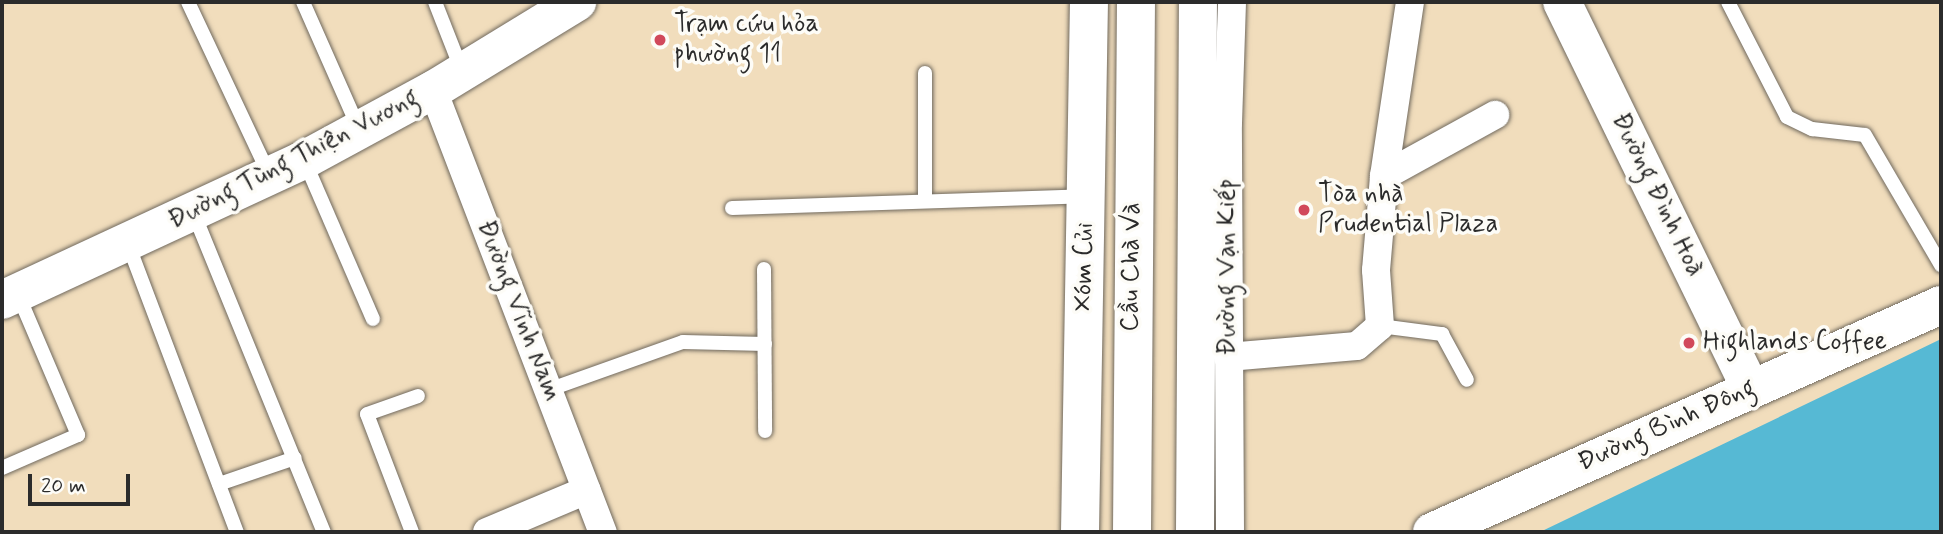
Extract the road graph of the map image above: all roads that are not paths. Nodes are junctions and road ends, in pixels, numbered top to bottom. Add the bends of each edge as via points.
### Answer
1 (188, 2) edge
2 (303, 2) edge
3 (435, 2) edge
4 (1089, 2) edge
5 (1136, 2) edge
6 (1198, 2) edge
7 (1232, 2) edge
8 (1410, 2) edge
9 (1562, 2) edge
10 (1728, 2) edge
11 (562, 6) edge
12 (925, 73) dead end
13 (448, 81) junction
14 (1495, 115) dead end
15 (359, 130) junction
16 (287, 169) junction
17 (1384, 176) junction
18 (1086, 197) junction
19 (925, 201) junction
20 (733, 208) dead end
21 (193, 213) junction
22 (128, 244) junction
23 (1941, 265) edge
24 (764, 269) dead end
25 (10, 297) edge
26 (1941, 305) edge
27 (373, 319) dead end
28 (1380, 326) junction
29 (765, 344) junction
30 (1228, 357) junction
31 (1467, 380) dead end
32 (1751, 389) junction
33 (548, 390) junction
34 (418, 396) dead end
35 (765, 431) dead end
36 (295, 458) junction
37 (2, 468) edge
38 (219, 484) junction
39 (587, 490) junction
40 (237, 532) edge
41 (324, 532) edge
42 (412, 532) edge
43 (487, 532) edge
44 (603, 532) edge
45 (1080, 532) edge
46 (1132, 532) edge
47 (1195, 532) edge
48 (1230, 532) edge
49 (1432, 532) edge

1 - 16 lane
2 - 15 lane
3 - 13 lane
4 - 18 street, Xóm Củi
5 - 46 street, Cầu Chà Và
6 - 47 street
7 - 30 street, Đường Vạn Kiếp
8 - 17 street
9 - 32 street, Đường Đình Hoà
10 - 23 lane via 1787,117 1812,129 1865,135
11 - 13 street, Đường Tùng Thiện Vương
12 - 19 lane
13 - 15 street, Đường Tùng Thiện Vương
13 - 33 street, Đường Vĩnh Nam
14 - 17 street
15 - 16 street, Đường Tùng Thiện Vương
16 - 21 street, Đường Tùng Thiện Vương
16 - 27 lane
17 - 28 street via 1376,270
18 - 19 lane
18 - 45 street, Xóm Củi
19 - 20 lane
21 - 22 street, Đường Tùng Thiện Vương
21 - 36 lane
22 - 25 street, Đường Tùng Thiện Vương
22 - 38 lane
24 - 29 lane
25 - 37 lane via 78,435
26 - 32 street, Đường Bình Đông
28 - 30 street via 1357,346
28 - 31 lane via 1442,334
29 - 33 lane via 682,342
29 - 35 lane
30 - 48 street, Đường Vạn Kiếp
32 - 49 street, Đường Bình Đông
33 - 39 street, Đường Vĩnh Nam
34 - 42 lane via 368,414
36 - 38 lane
36 - 41 lane
38 - 40 lane
39 - 43 street
39 - 44 street, Đường Vĩnh Nam

